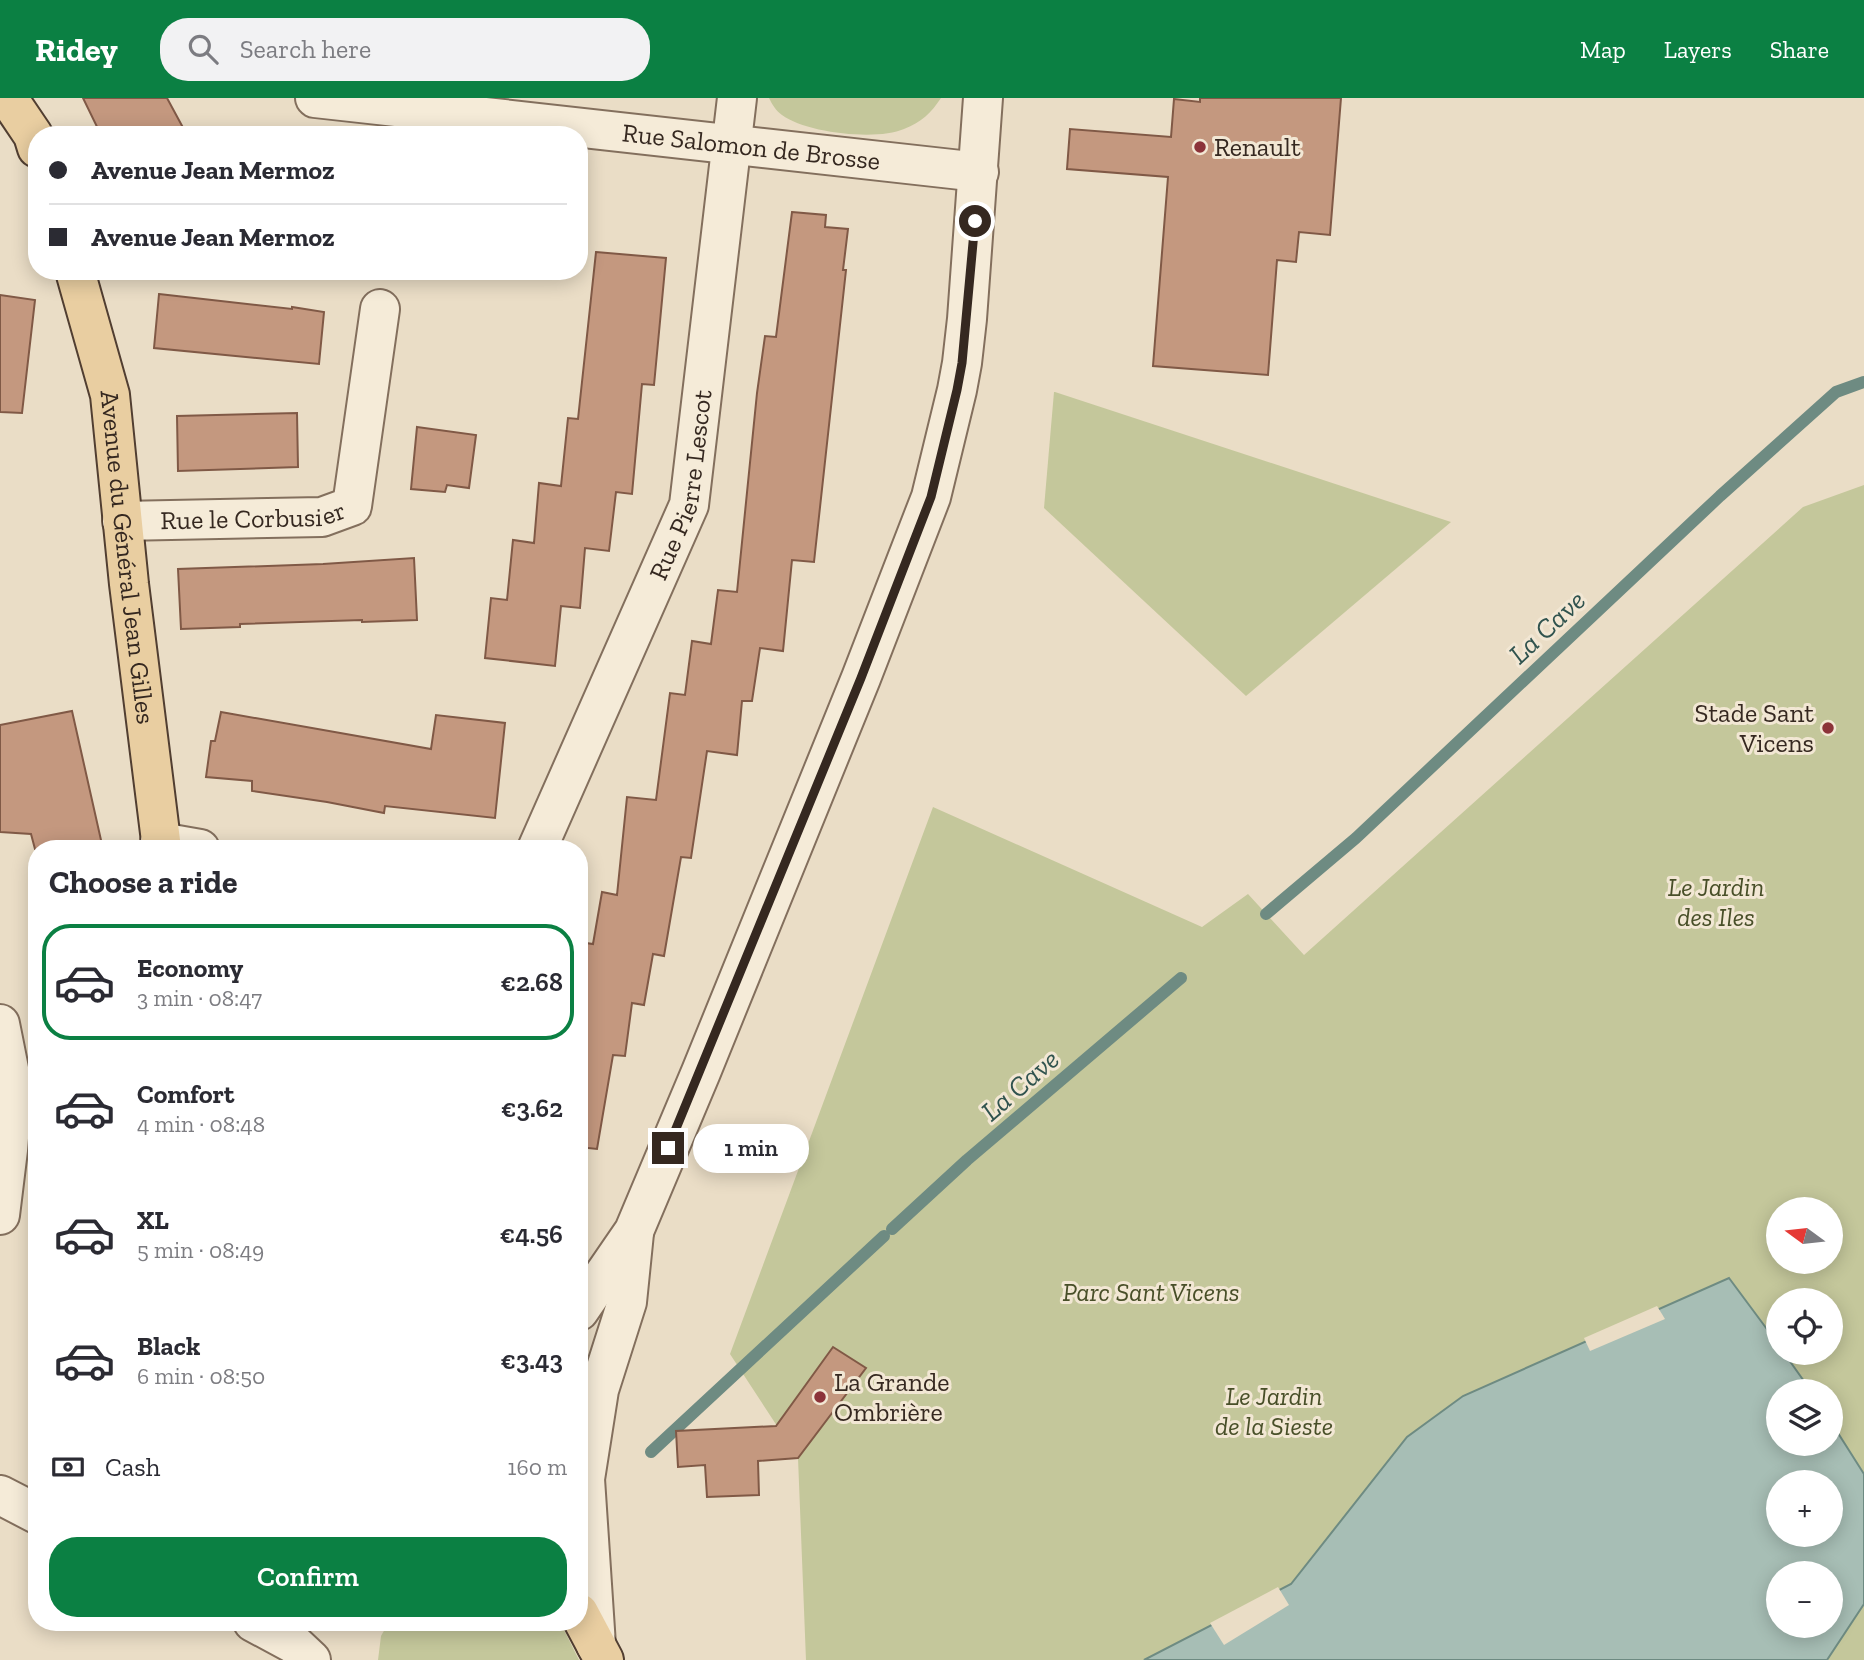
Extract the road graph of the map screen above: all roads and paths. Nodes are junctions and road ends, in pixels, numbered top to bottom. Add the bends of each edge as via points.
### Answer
1 (8, 98) edge
2 (315, 98) edge
3 (737, 98) edge
4 (984, 98) edge
5 (564, 126) edge
6 (28, 128) edge
7 (588, 129) edge
8 (733, 145) junction
9 (979, 172) junction
10 (78, 280) edge
11 (380, 309) dead end
12 (122, 521) junction
13 (160, 840) edge
14 (541, 840) edge
15 (0, 1024) edge
16 (6, 1088) edge
17 (0, 1215) edge
18 (634, 1230) junction
19 (588, 1292) edge
20 (588, 1460) edge
21 (0, 1495) edge
22 (28, 1509) edge
23 (588, 1539) edge
24 (270, 1631) edge
25 (593, 1639) edge
26 (298, 1646) edge

1 - 6 main road
2 - 5 street, Rue Salomon de Brosse
3 - 8 street, Rue Pierre Lescot
4 - 9 street
7 - 8 street, Rue Salomon de Brosse
8 - 9 street, Rue Salomon de Brosse
8 - 14 street, Rue Pierre Lescot via 689,505
9 - 18 street via 962,363 931,497
10 - 12 main road, Avenue du Général Jean Gilles via 110,394
11 - 12 street, Rue le Corbusier via 352,506 322,517
12 - 13 main road, Avenue du Général Jean Gilles
15 - 16 street
16 - 17 street via 8,1150
18 - 19 street
18 - 20 street via 626,1302 599,1390
21 - 22 street
23 - 25 street
24 - 26 street

